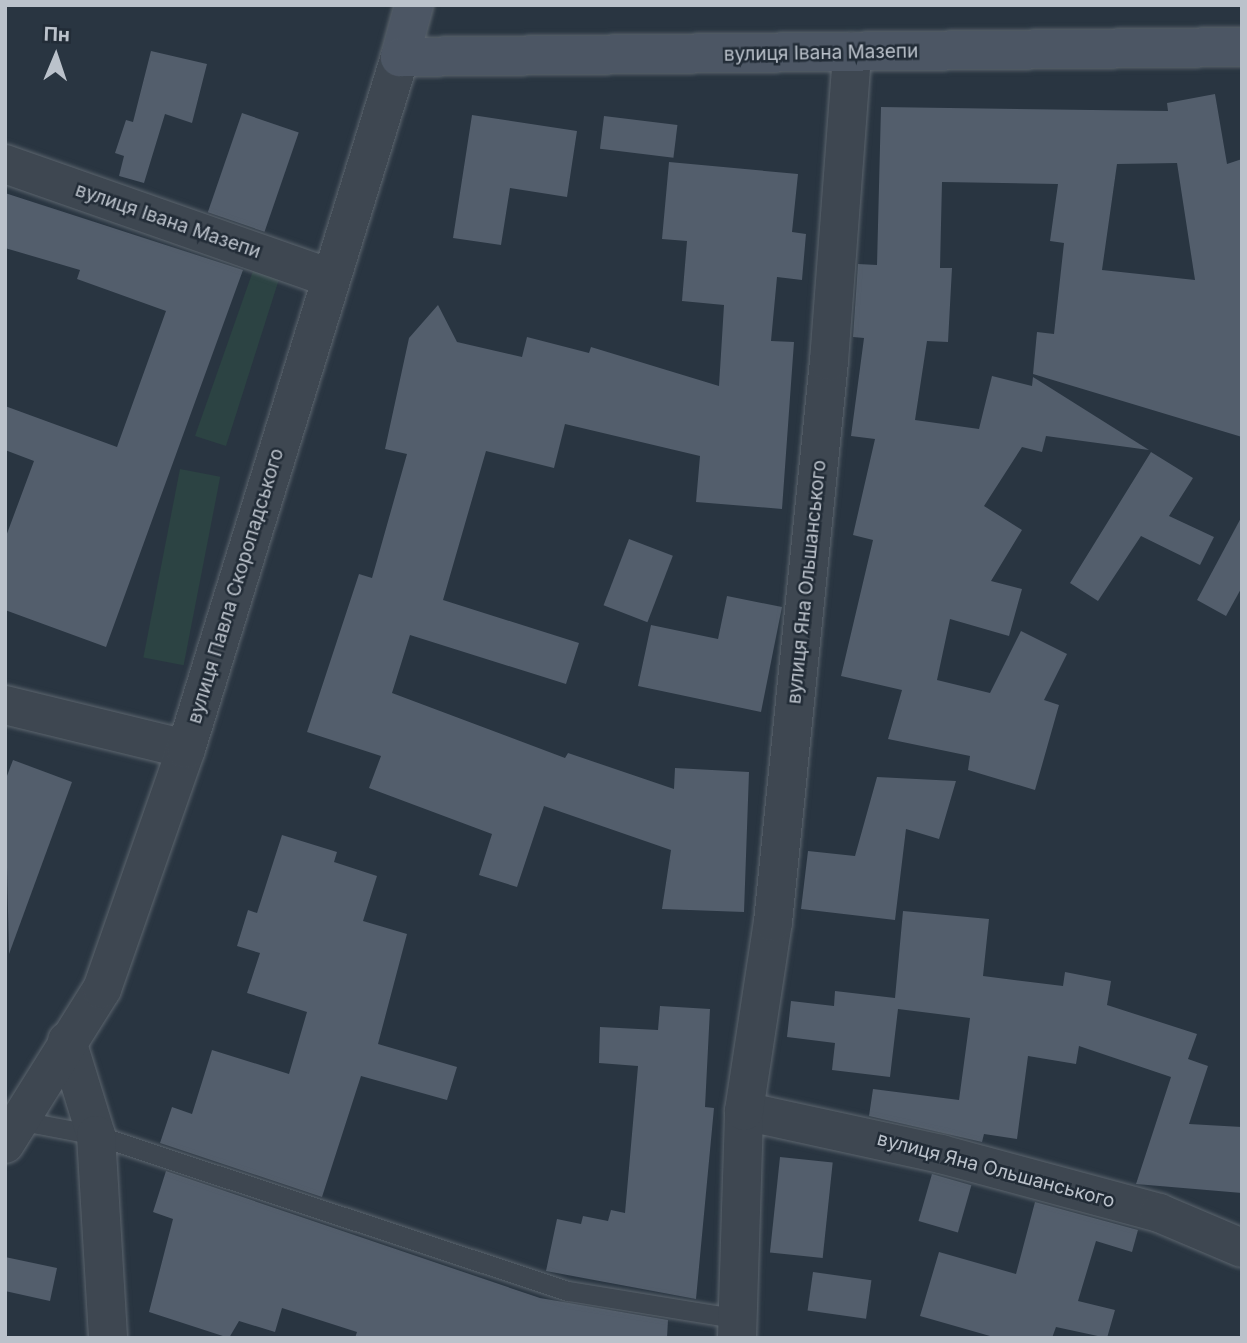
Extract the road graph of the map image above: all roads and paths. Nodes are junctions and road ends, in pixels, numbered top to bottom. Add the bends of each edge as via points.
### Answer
1 (414, 5) edge
2 (1242, 47) edge
3 (852, 52) junction
4 (400, 57) junction
5 (5, 164) edge
6 (331, 278) junction
7 (5, 705) edge
8 (186, 749) junction
9 (67, 1041) junction
10 (744, 1111) junction
11 (10, 1132) edge
12 (96, 1135) junction
13 (1242, 1248) edge
14 (738, 1328) edge
15 (107, 1338) edge

1 - 4 street, вулиця Павла Скоропадського
2 - 3 street, вулиця Івана Мазепи
3 - 4 street, вулиця Івана Мазепи
3 - 10 street, вулиця Яна Ольшанського via 830,348 776,895
4 - 6 street, вулиця Павла Скоропадського
5 - 6 street, вулиця Івана Мазепи
6 - 8 street, вулиця Павла Скоропадського
7 - 8 street
8 - 9 street, вулиця Павла Скоропадського via 102,989
9 - 11 street, вулиця Павла Скоропадського
9 - 12 street
10 - 13 street, вулиця Яна Ольшанського via 941,1154 1159,1213
10 - 14 street, вулиця Яна Ольшанського
11 - 12 lane
12 - 14 lane via 568,1292
12 - 15 street

